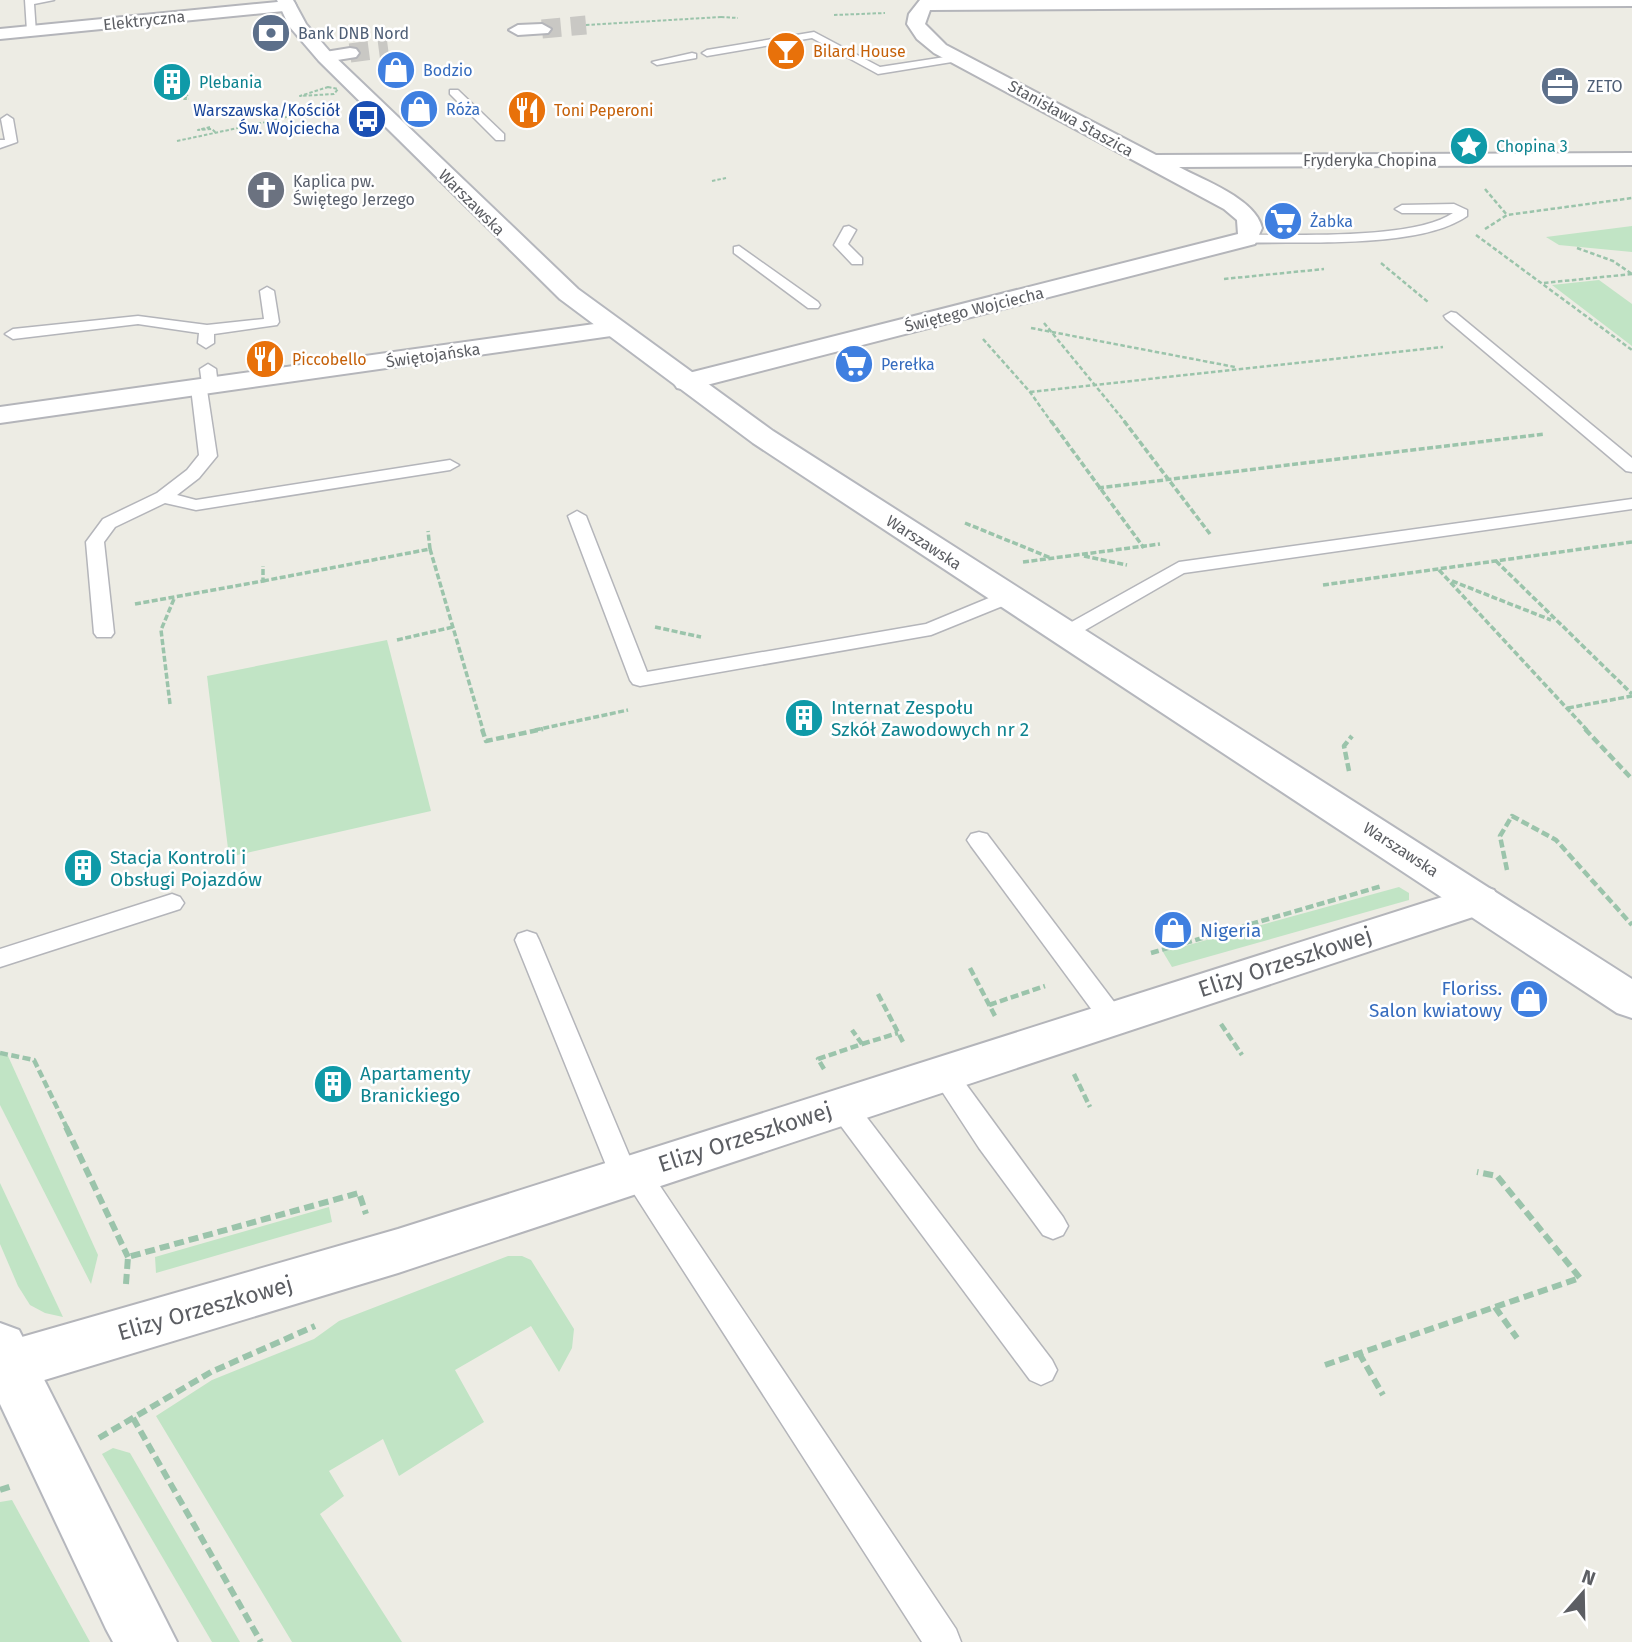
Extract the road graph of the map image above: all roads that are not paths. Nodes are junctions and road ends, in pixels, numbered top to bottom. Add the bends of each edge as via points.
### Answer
1 (49, 0) edge
2 (1632, 1) edge
3 (927, 2) edge
4 (286, 3) edge
5 (542, 29) tunnel mouth
6 (518, 30) dead end
7 (32, 31) junction
8 (0, 34) edge
9 (707, 53) dead end
10 (692, 56) dead end
11 (958, 58) junction
12 (657, 62) dead end
13 (454, 92) dead end
14 (6, 119) dead end
15 (500, 136) dead end
16 (0, 144) edge
17 (1632, 159) edge
18 (1150, 161) junction
19 (1632, 177) edge
20 (1605, 180) dead end
21 (1402, 209) dead end
22 (849, 230) dead end
23 (1250, 232) junction
24 (739, 250) dead end
25 (857, 261) dead end
26 (267, 291) dead end
27 (813, 305) dead end
28 (1451, 316) road end
29 (616, 329) junction
30 (13, 334) dead end
31 (206, 381) junction
32 (687, 382) junction
33 (0, 415) edge
34 (450, 465) dead end
35 (1632, 467) edge
36 (163, 497) junction
37 (1632, 503) edge
38 (577, 516) dead end
39 (1008, 597) junction
40 (104, 633) dead end
41 (1066, 634) junction
42 (979, 840) dead end
43 (1494, 886) junction
44 (172, 903) dead end
45 (527, 940) dead end
46 (0, 958) edge
47 (1632, 1001) edge
48 (1112, 1018) junction
49 (926, 1064) junction
50 (836, 1092) junction
51 (630, 1174) junction
52 (1053, 1226) dead end
53 (4, 1356) edge
54 (1041, 1370) dead end
55 (146, 1642) edge
56 (943, 1642) edge

1 - 7 lane via 29,2
2 - 3 street
3 - 11 street, Stanisława Staszica via 916,24 923,35
4 - 7 street, Elektryczna
4 - 29 street, Warszawska via 298,26 338,55 499,230 569,294
5 - 6 street
7 - 8 street, Elektryczna
9 - 11 lane via 814,35 878,71
10 - 12 lane
11 - 18 street, Stanisława Staszica
13 - 15 lane
14 - 16 lane via 12,142
17 - 18 street, Fryderyka Chopina
18 - 23 street, Stanisława Staszica via 1232,204
19 - 20 street
21 - 23 lane via 1454,208 1462,213 1454,222 1404,233
22 - 25 lane via 841,245
23 - 32 street, Świętego Wojciecha via 1020,297
24 - 27 lane
26 - 30 lane via 272,322 206,337 138,320
28 - 35 lane
29 - 31 street, Świętojańska
29 - 32 street, Warszawska
31 - 33 street, Świętojańska
31 - 36 lane via 208,456
32 - 39 street, Warszawska
34 - 36 lane via 196,505
36 - 40 lane via 109,523 95,542
37 - 41 lane via 1179,568
38 - 39 lane via 640,680 931,629
39 - 41 street, Warszawska
41 - 43 street, Warszawska
42 - 48 lane
43 - 47 street, Warszawska
43 - 48 street, Elizy Orzeszkowej
44 - 46 lane
45 - 51 lane
48 - 49 street, Elizy Orzeszkowej
49 - 50 street, Elizy Orzeszkowej
49 - 52 lane
50 - 51 street, Elizy Orzeszkowej
50 - 54 lane
51 - 53 street, Elizy Orzeszkowej via 398,1251
51 - 56 lane
53 - 55 street

